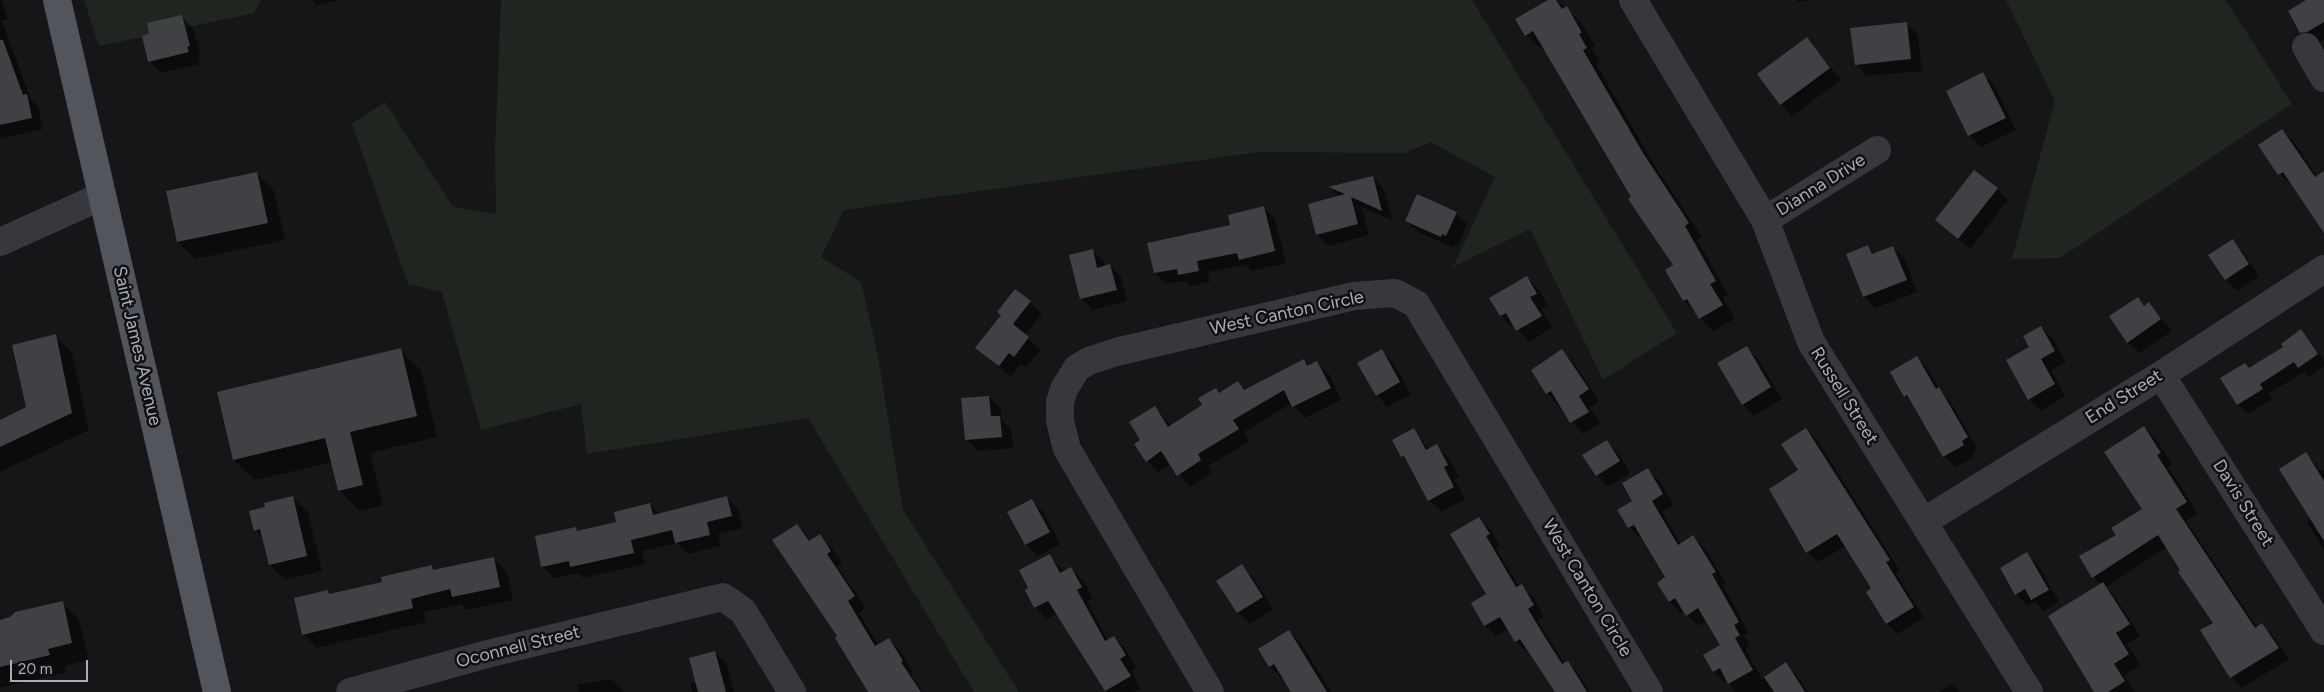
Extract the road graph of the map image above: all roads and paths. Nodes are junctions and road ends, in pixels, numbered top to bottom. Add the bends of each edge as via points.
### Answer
1 (56, 0) edge
2 (1633, 0) edge
3 (2306, 46) dead end
4 (2324, 78) edge
5 (1877, 150) dead end
6 (102, 196) junction
7 (1766, 220) junction
8 (0, 242) edge
9 (2324, 269) edge
10 (2161, 375) junction
11 (1923, 522) junction
12 (2324, 631) edge
13 (217, 692) edge
14 (350, 692) edge
15 (792, 692) edge
16 (1210, 692) edge
17 (1649, 692) edge
18 (2029, 692) edge

1 - 6 main road, Saint James Avenue
2 - 7 street, Russell Street
3 - 4 street
5 - 7 street, Dianna Drive
6 - 8 street
6 - 13 main road, Saint James Avenue
7 - 11 street, Russell Street via 1811,342
9 - 10 street, End Street
10 - 11 street, End Street
10 - 12 street, Davis Street
11 - 18 street, Russell Street
14 - 15 street, Oconnell Street via 491,653 723,597 743,610
16 - 17 street, West Canton Circle via 1068,449 1060,421 1064,389 1077,368 1116,352 1354,296 1394,293 1416,304

